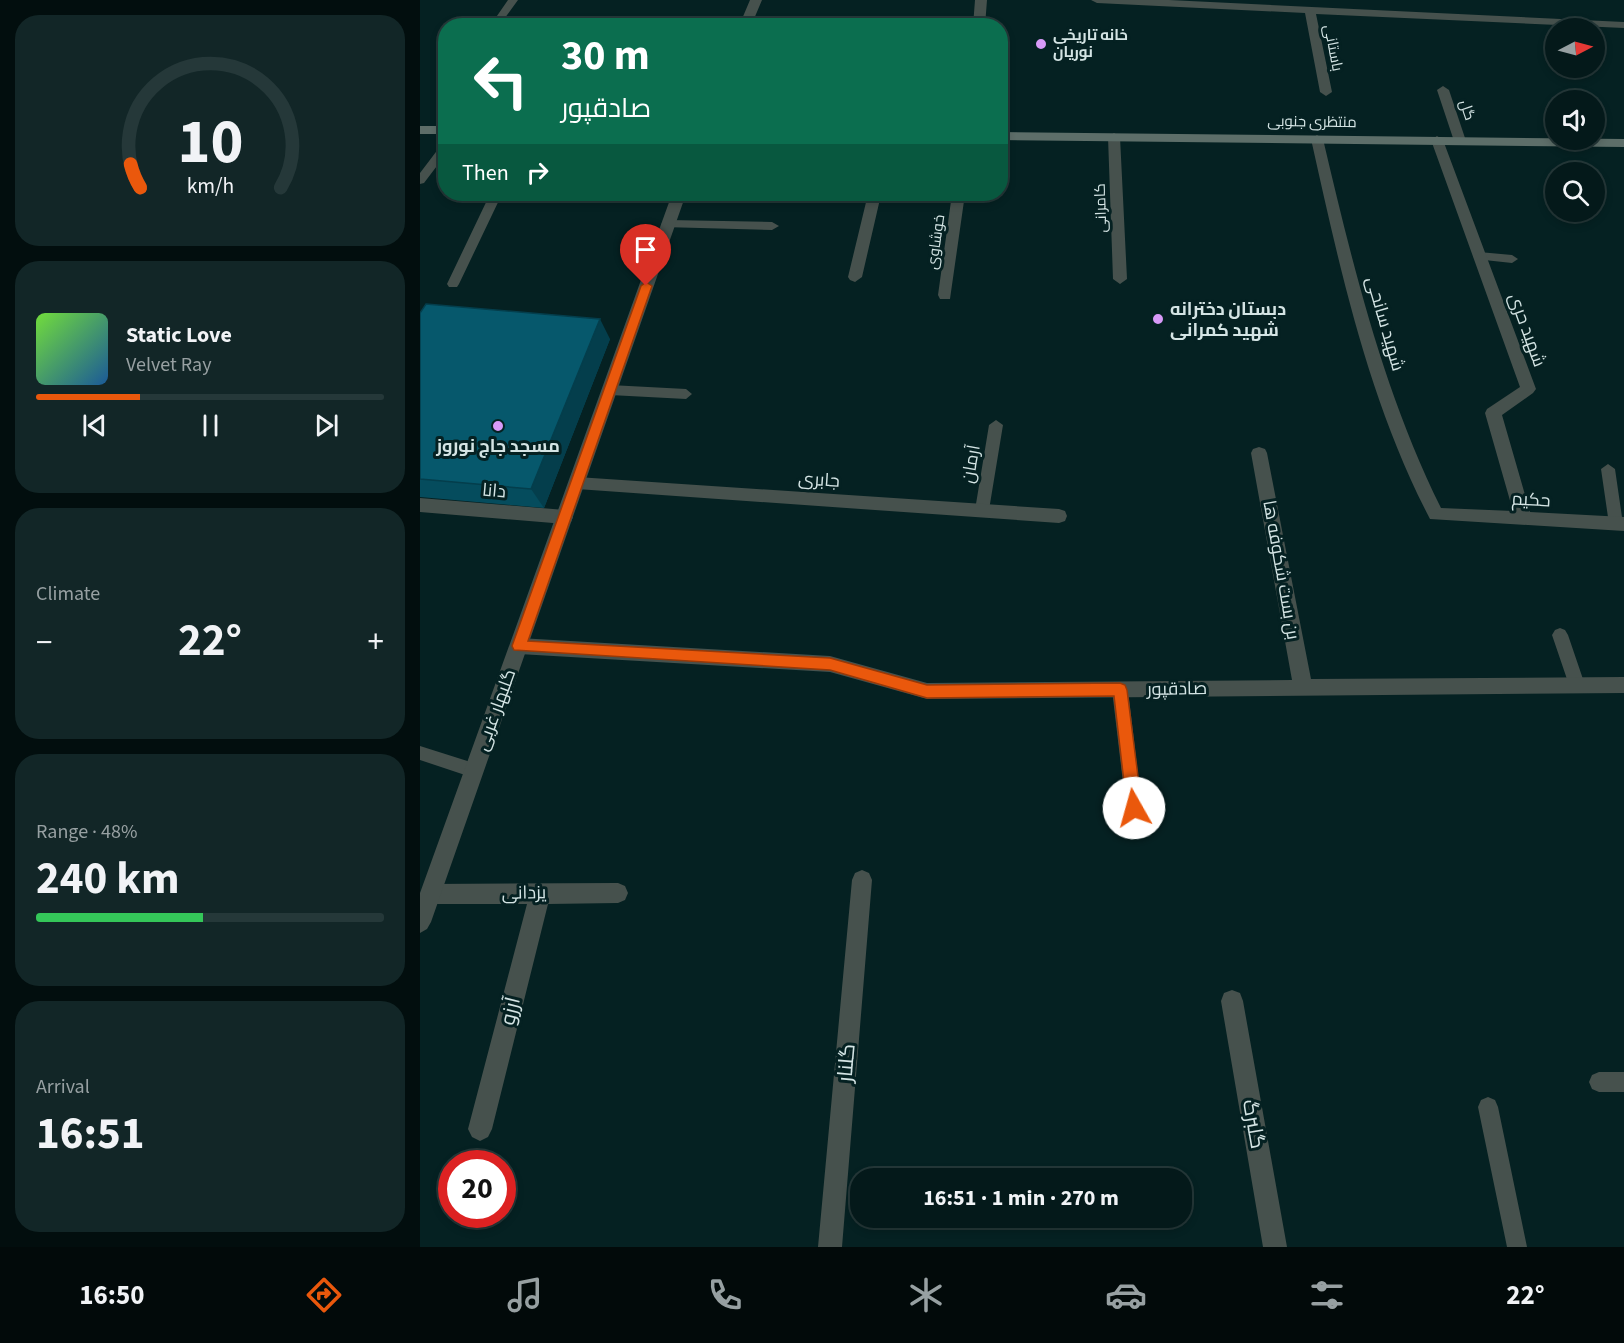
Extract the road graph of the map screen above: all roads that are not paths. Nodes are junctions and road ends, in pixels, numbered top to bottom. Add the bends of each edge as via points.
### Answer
1 (513, 0) edge
2 (756, 0) edge
3 (981, 0) edge
4 (1097, 0) edge
5 (1431, 0) edge
6 (1245, 3) edge
7 (1362, 6) edge
8 (1310, 10) junction
9 (1434, 15) junction
10 (500, 18) edge
11 (748, 18) edge
12 (980, 18) edge
13 (1624, 25) edge
14 (1443, 90) dead end
15 (1326, 92) dead end
16 (420, 130) edge
17 (438, 130) edge
18 (1008, 136) edge
19 (1114, 136) junction
20 (1317, 139) junction
21 (1437, 140) junction
22 (1460, 141) junction
23 (1624, 143) edge
24 (438, 157) edge
25 (420, 181) edge
26 (493, 201) edge
27 (676, 201) edge
28 (873, 201) edge
29 (958, 201) edge
30 (668, 224) junction
31 (772, 226) dead end
32 (1479, 255) junction
33 (1512, 259) dead end
34 (855, 277) dead end
35 (1120, 279) dead end
36 (453, 284) dead end
37 (945, 295) dead end
38 (610, 390) junction
39 (686, 394) dead end
40 (996, 425) dead end
41 (1259, 453) dead end
42 (1608, 469) dead end
43 (577, 483) junction
44 (420, 505) edge
45 (982, 510) junction
46 (1436, 514) joint
47 (1059, 516) dead end
48 (565, 517) junction
49 (1524, 519) junction
50 (1620, 524) edge
51 (1560, 634) dead end
52 (519, 646) junction
53 (1624, 684) edge
54 (1577, 685) junction
55 (1303, 688) junction
56 (1120, 690) junction
57 (420, 753) edge
58 (474, 770) junction
59 (1134, 808) dead end
60 (862, 880) dead end
61 (540, 893) junction
62 (618, 893) dead end
63 (430, 894) junction
64 (420, 922) edge
65 (1232, 1001) dead end
66 (1599, 1082) dead end
67 (1624, 1082) edge
68 (1488, 1107) dead end
69 (480, 1129) dead end
70 (830, 1247) edge
71 (1275, 1247) edge
72 (1517, 1247) edge

1 - 10 lane
2 - 11 street
3 - 12 street
4 - 6 street
5 - 9 street
6 - 8 street
7 - 8 street
7 - 9 street
8 - 15 street, باستانی
9 - 13 street
14 - 22 street, گل
16 - 17 main road
18 - 19 main road, منتظری جنوبی
19 - 20 main road, منتظری جنوبی
19 - 35 street, کامرانی
20 - 21 main road, منتظری جنوبی
20 - 46 street, شهید سانحی via 1371,351 1406,452
21 - 22 main road, منتظری جنوبی
21 - 32 street, شهید حری
22 - 23 main road, منتظری جنوبی
24 - 25 lane
26 - 36 lane
27 - 30 street, گلبهار غربی
28 - 34 street
29 - 37 street, خوشاوی
30 - 31 street
30 - 38 street, گلبهار غربی
32 - 33 lane
32 - 49 street, شهید حری via 1528,389 1493,413
38 - 39 lane
38 - 43 street, گلبهار غربی
40 - 45 lane, آرمان
41 - 55 street, بن بست شکوفه ها
42 - 50 lane
43 - 45 street, جابری
43 - 48 street, گلبهار غربی
44 - 48 street, دانا
45 - 47 street, جابری
46 - 49 street, حکیم
48 - 52 street, گلبهار غربی
49 - 50 street, حکیم
51 - 54 lane
52 - 56 street, صادقپور via 830,664 927,691
52 - 58 street, گلبهار غربی
53 - 54 street, صادقپور
54 - 55 street, صادقپور
55 - 56 street, صادقپور
56 - 59 lane
57 - 58 lane
58 - 63 street, گلبهار غربی
60 - 70 street, گلنار
61 - 62 street, یزدانی
61 - 63 street, یزدانی
61 - 69 street, آرزو
63 - 64 street, گلبهار غربی
65 - 71 street, گلبرگ
66 - 67 lane
68 - 72 lane

